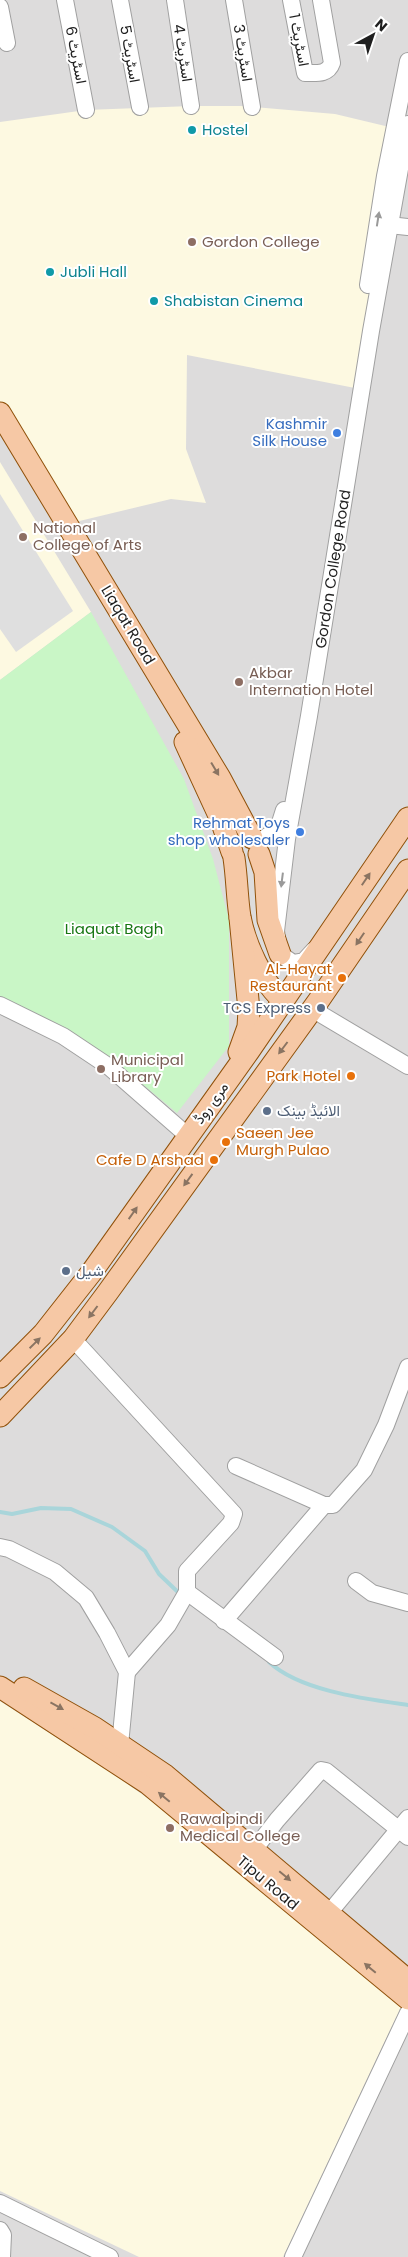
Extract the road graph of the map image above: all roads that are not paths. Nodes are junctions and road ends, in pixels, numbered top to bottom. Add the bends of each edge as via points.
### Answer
1 (65, 0) edge
2 (120, 0) edge
3 (175, 0) edge
4 (234, 0) edge
5 (291, 0) edge
6 (321, 0) edge
7 (0, 7) edge
8 (7, 43) dead end
9 (408, 61) edge
10 (191, 106) dead end
11 (140, 107) dead end
12 (252, 107) dead end
13 (86, 110) dead end
14 (407, 133) edge
15 (401, 195) edge
16 (390, 225) junction
17 (408, 227) edge
18 (0, 413) edge
19 (0, 441) edge
20 (408, 818) edge
21 (287, 839) junction
22 (257, 846) junction
23 (233, 855) junction
24 (404, 882) edge
25 (345, 911) junction
26 (240, 918) junction
27 (280, 954) junction
28 (283, 1000) junction
29 (0, 1005) edge
30 (312, 1009) junction
31 (408, 1066) edge
32 (230, 1078) junction
33 (188, 1136) junction
34 (73, 1339) junction
35 (408, 1367) edge
36 (0, 1377) edge
37 (0, 1416) edge
38 (236, 1466) dead end
39 (324, 1505) junction
40 (0, 1547) edge
41 (356, 1581) dead end
42 (187, 1592) junction
43 (408, 1603) edge
44 (224, 1621) junction
45 (275, 1657) dead end
46 (127, 1672) junction
47 (0, 1673) edge
48 (0, 1687) edge
49 (120, 1745) junction
50 (405, 1828) edge
51 (254, 1850) junction
52 (329, 1913) junction
53 (408, 1981) edge
54 (408, 1999) edge
55 (408, 2013) edge
56 (0, 2203) edge
57 (0, 2230) edge
58 (2, 2257) edge
59 (110, 2257) edge
60 (293, 2257) edge

1 - 13 street, اسٹریٹ 6
2 - 11 street, اسٹریٹ 5
3 - 10 street, اسٹریٹ 4
4 - 12 street, اسٹریٹ 3
5 - 6 street, اسٹریٹ 1 via 305,73 326,72 332,63
7 - 8 street
22 -> 9 street, Gordon College Road via 278,829 283,813 383,185
14 - 15 street, Gordon College Road
15 - 16 street, Gordon College Road
16 - 17 street
16 - 21 street, Gordon College Road
18 -> 22 main road, Liaqat Road via 210,761
19 - 23 main road, Liaqat Road via 186,744 221,820
25 -> 20 main road, مری روڈ
21 - 22 street via 275,851
21 -> 27 street, Gordon College Road via 276,931
22 - 23 main road via 251,864 245,865
22 - 27 main road, Liaqat Road via 265,872 268,920
23 - 26 main road, Liaqat Road
24 -> 30 main road, مری روڈ
25 - 27 street via 304,961 293,963
25 - 28 main road, مری روڈ
26 - 28 main road, Liaqat Road via 254,960
26 - 32 main road via 248,1027
28 - 32 main road, مری روڈ
29 - 33 street via 63,1036 108,1066
30 - 31 street
30 -> 34 main road, مری روڈ
32 - 33 main road, مری روڈ
36 -> 33 main road, مری روڈ via 47,1330
34 - 37 main road, مری روڈ
34 - 42 street via 234,1514 231,1523 187,1571
35 - 39 street via 364,1470 333,1505
38 - 39 street
39 - 44 street
40 - 46 street via 55,1572 86,1598
41 - 43 street via 372,1593
42 - 44 street
42 - 46 street via 168,1625
44 - 45 street
46 - 49 street
47 -> 49 main road
54 -> 48 main road, Tipu Road via 147,1783
49 - 51 main road via 165,1775
50 - 51 street via 321,1770
50 - 52 street
51 -> 52 main road
52 - 53 main road
55 - 60 street
56 - 59 street
57 - 58 street via 3,2236

